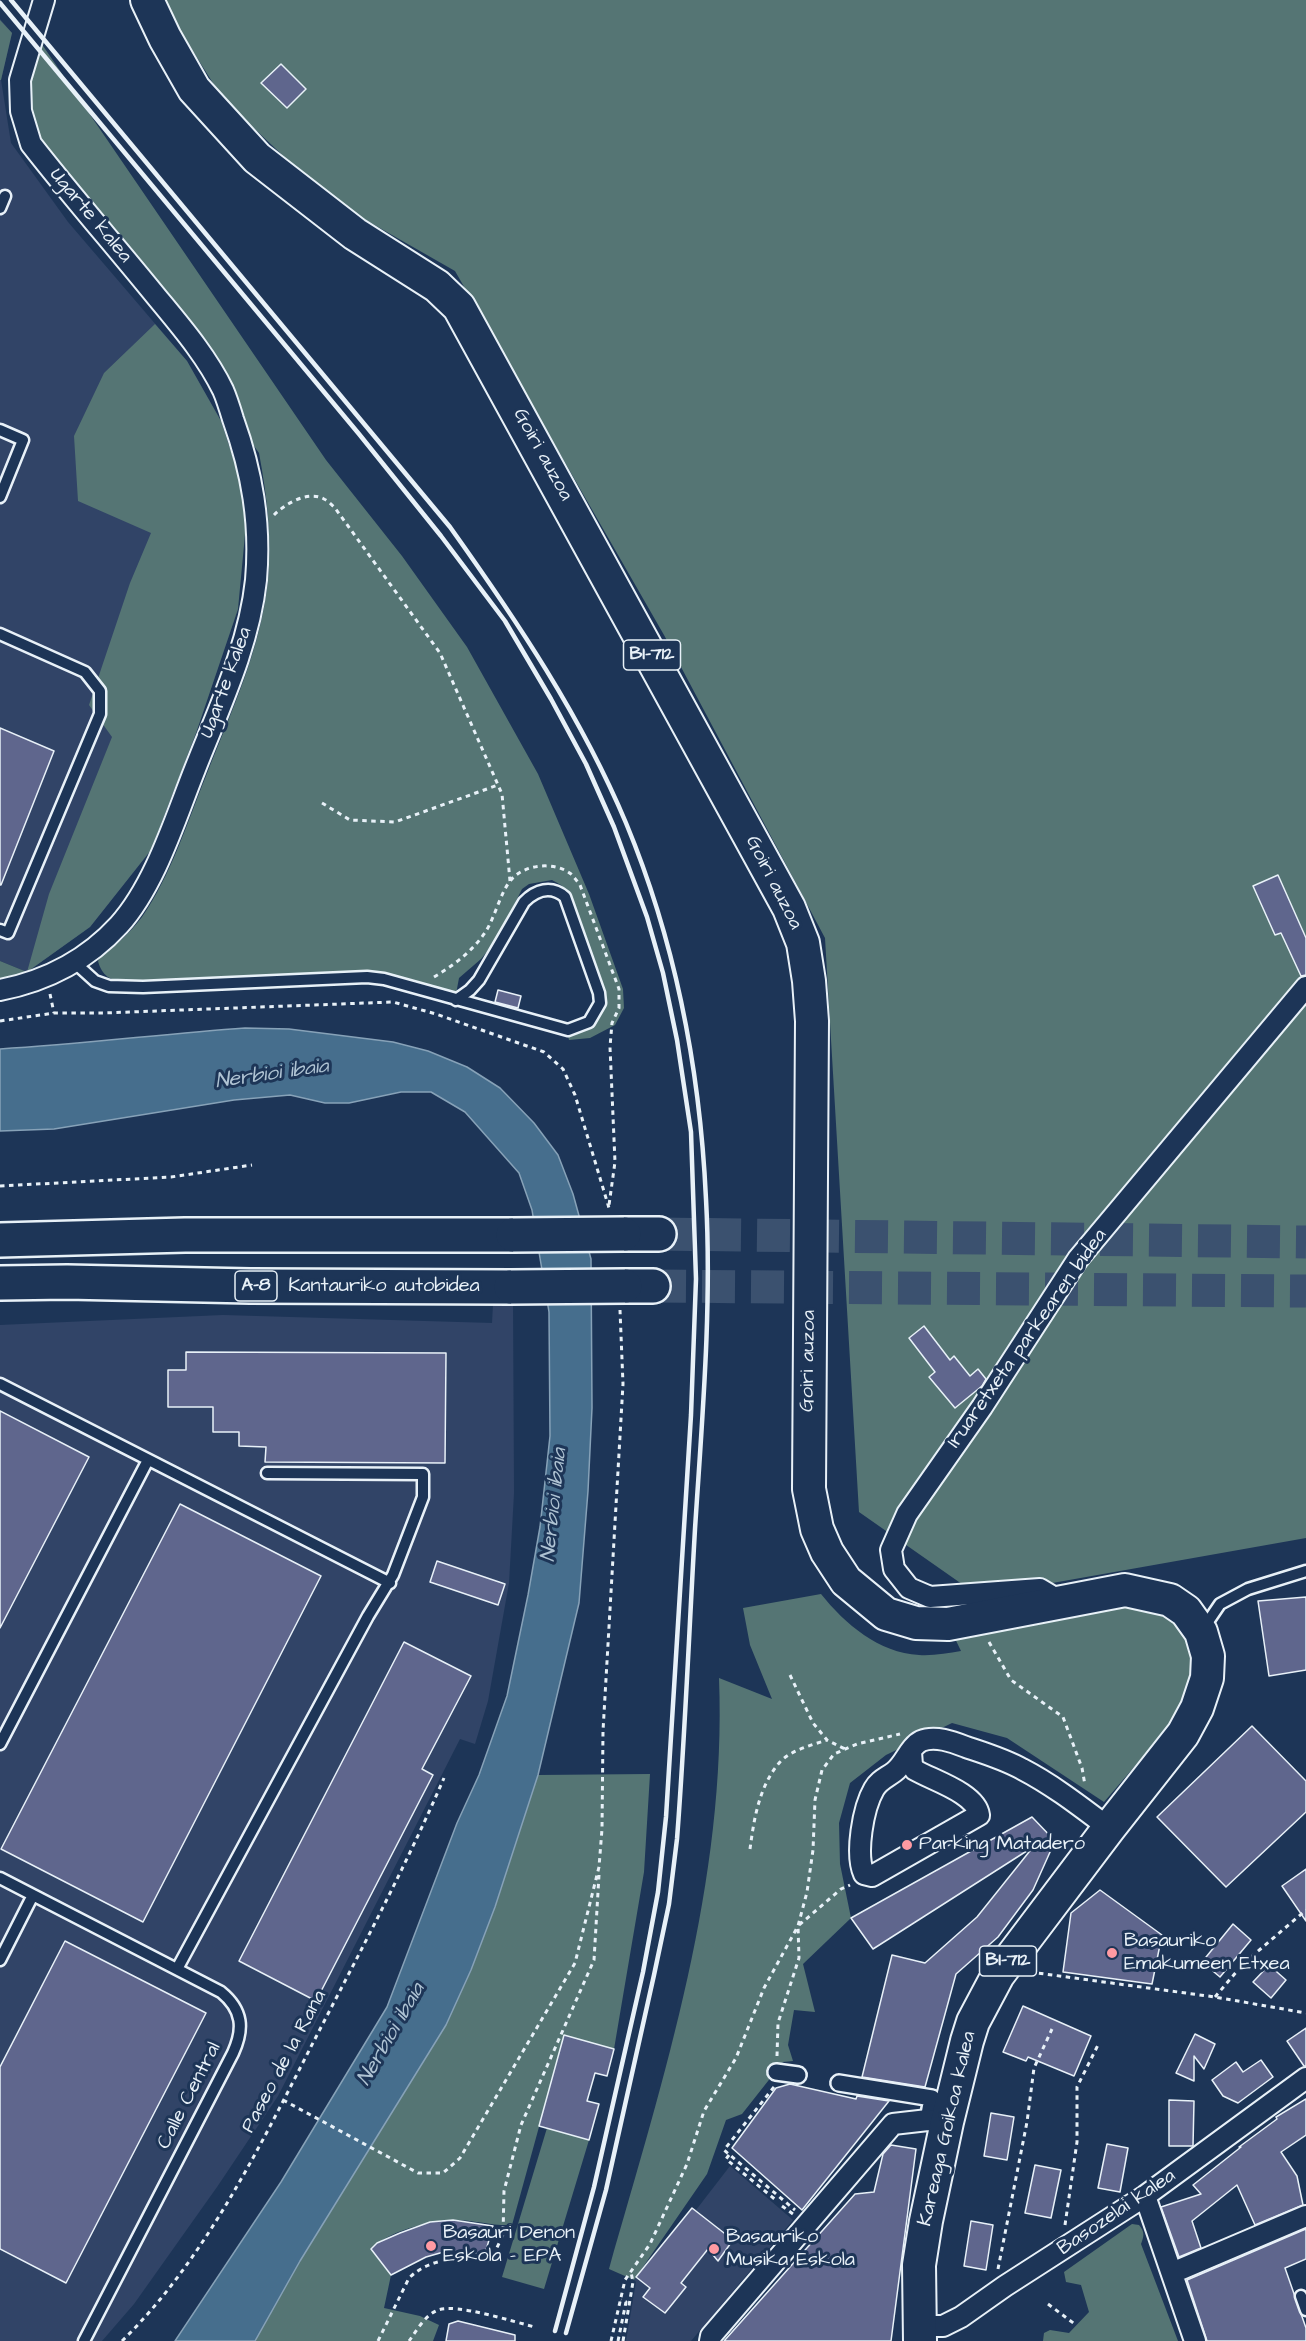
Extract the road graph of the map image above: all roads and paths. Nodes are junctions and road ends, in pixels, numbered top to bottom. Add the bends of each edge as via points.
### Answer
1 (44, 0) edge
2 (147, 0) edge
3 (5, 196) dead end
4 (0, 208) edge
5 (0, 430) edge
6 (0, 497) edge
7 (272, 518) dead end
8 (0, 634) edge
9 (498, 785) junction
10 (322, 803) dead end
11 (510, 881) junction
12 (0, 930) edge
13 (74, 962) junction
14 (1306, 987) edge
15 (415, 988) junction
16 (0, 990) edge
17 (456, 1000) junction
18 (409, 1007) junction
19 (0, 1021) edge
20 (252, 1165) dead end
21 (0, 1186) edge
22 (614, 1220) junction
23 (660, 1234) tunnel mouth
24 (0, 1240) edge
25 (0, 1283) edge
26 (632, 1294) joint
27 (0, 1384) edge
28 (148, 1460) junction
29 (267, 1473) dead end
30 (1306, 1571) edge
31 (390, 1583) junction
32 (1051, 1604) junction
33 (1201, 1632) junction
34 (986, 1634) dead end
35 (790, 1676) dead end
36 (902, 1734) dead end
37 (827, 1740) junction
38 (0, 1744) edge
39 (845, 1749) junction
40 (911, 1752) junction
41 (444, 1778) dead end
42 (1075, 1786) dead end
43 (1109, 1828) junction
44 (750, 1849) dead end
45 (599, 1867) junction
46 (868, 1876) junction
47 (0, 1878) edge
48 (33, 1895) junction
49 (1306, 1910) edge
50 (798, 1926) junction
51 (0, 1960) edge
52 (177, 1969) junction
53 (998, 1975) junction
54 (1215, 1997) junction
55 (1306, 2013) edge
56 (1052, 2029) dead end
57 (1098, 2045) dead end
58 (776, 2072) junction
59 (798, 2075) dead end
60 (1306, 2078) edge
61 (839, 2083) dead end
62 (284, 2100) junction
63 (938, 2121) junction
64 (729, 2155) junction
65 (1145, 2196) junction
66 (777, 2201) dead end
67 (782, 2206) dead end
68 (1306, 2216) edge
69 (1062, 2250) junction
70 (630, 2272) junction
71 (1172, 2273) junction
72 (993, 2295) junction
73 (1301, 2296) dead end
74 (621, 2300) junction
75 (1048, 2304) dead end
76 (1306, 2310) edge
77 (1076, 2325) dead end
78 (535, 2327) dead end
79 (919, 2334) edge
80 (84, 2341) edge
81 (122, 2341) edge
82 (378, 2341) edge
83 (409, 2341) edge
84 (611, 2341) edge
85 (618, 2341) edge
86 (623, 2341) edge
87 (710, 2341) edge
88 (1195, 2341) edge

1 - 13 street, Ugarte kalea via 20,81 21,111 31,144 192,340 223,390 247,457 257,540 256,579 242,649 160,855 132,909 104,939
2 - 32 main road, Goiri auzoa / BI-712 via 194,89 257,158 355,234 437,286 459,307 789,908 803,943 812,1021 809,1489 817,1529 827,1552 846,1581 886,1614 916,1623 948,1624
3 - 4 lane
5 - 6 lane via 23,440
7 - 9 path via 285,505 311,496 322,498 335,508 440,653
8 - 12 lane via 85,672 100,690 100,714 91,736 8,933
9 - 10 path via 396,822 350,820
9 - 11 path
11 - 15 path via 486,931 471,949 450,968
11 - 22 path via 522,871 538,867 555,866 571,874 585,896 619,989 610,1047
13 - 15 lane via 95,981 109,986 367,977
13 - 16 street, Ugarte kalea via 26,985
14 - 32 street, Iruaretxeta parkearen bidea via 1078,1259 907,1514 891,1550 894,1569 909,1588 930,1598 1040,1589 1050,1595
15 - 17 lane
15 - 18 path
17 - 17 lane via 568,1030 589,1022 600,1004 599,993 565,897 550,890 532,895 524,902 478,980
18 - 19 path via 393,1002 54,1013
18 - 22 path via 544,1052 563,1069 575,1095
20 - 21 path via 171,1177
22 - 23 highway
22 - 24 highway, bridge via 513,1235 185,1234
25 - 26 highway, Kantauriko autobidea / A-8, bridge via 511,1287
26 - 45 path via 623,1384 603,1731
27 - 28 lane
28 - 31 lane
28 - 38 lane
29 - 31 lane via 423,1474 423,1497
30 - 33 lane via 1248,1588 1220,1604
31 - 52 lane via 368,1616
32 - 33 main road, Goiri auzoa / BI-712 via 1125,1590 1170,1600 1186,1611
33 - 43 main road, Kareaga Goikoa kalea / BI-712 via 1208,1656 1207,1678 1197,1708 1183,1734
34 - 42 path via 1011,1680 1063,1717 1082,1768 1085,1788
35 - 37 path via 813,1723
36 - 39 path
37 - 39 path
37 - 44 path via 781,1761 754,1814
39 - 50 path via 834,1754 822,1770 815,1800 807,1892
40 - 43 street via 919,1742 932,1739 984,1753 1021,1768
40 - 46 street via 878,1783 866,1809 861,1839 862,1869
40 - 46 street via 915,1770 956,1790 977,1807 979,1815
41 - 62 path, Paseo de la Rana via 414,1848
43 - 53 main road, Kareaga Goikoa kalea / BI-712
45 - 62 path via 575,1963 459,2158 443,2174 418,2173
45 - 82 path via 594,1960 521,2125 504,2191 503,2235 491,2260 453,2258 417,2271 409,2278
46 - 50 path via 841,1889
47 - 48 lane, Calle Central
48 - 51 lane
48 - 52 lane, Calle Central
49 - 54 path via 1243,1964
50 - 58 path via 799,1958 778,2023
50 - 70 path via 764,1988 736,2058 704,2111 687,2164 650,2244
52 - 80 lane, Calle Central via 232,2001 238,2013 239,2040
53 - 54 path via 1030,1972
53 - 63 main road, Kareaga Goikoa kalea / BI-712 via 973,2022
54 - 55 path
56 - 72 path via 1034,2068
57 - 69 path via 1077,2087 1077,2142
58 - 59 street
58 - 64 path via 774,2086 724,2150
60 - 65 street, Basozelai kalea
61 - 63 street via 932,2098
62 - 81 path, Paseo de la Rana via 201,2244 145,2319
63 - 79 main road, Kareaga Goikoa kalea / BI-712 via 919,2265
63 - 87 street via 893,2124
64 - 66 path via 726,2159
64 - 67 path via 795,2210 792,2215
65 - 69 street, Basozelai kalea
65 - 71 street
68 - 71 street
69 - 72 street, Basozelai kalea
70 - 74 path
70 - 86 path via 633,2282
71 - 88 street
72 - 79 street, Basozelai kalea via 961,2317
73 - 76 lane
74 - 84 path
74 - 85 path via 626,2302
75 - 77 path
78 - 83 path via 455,2308 438,2310

